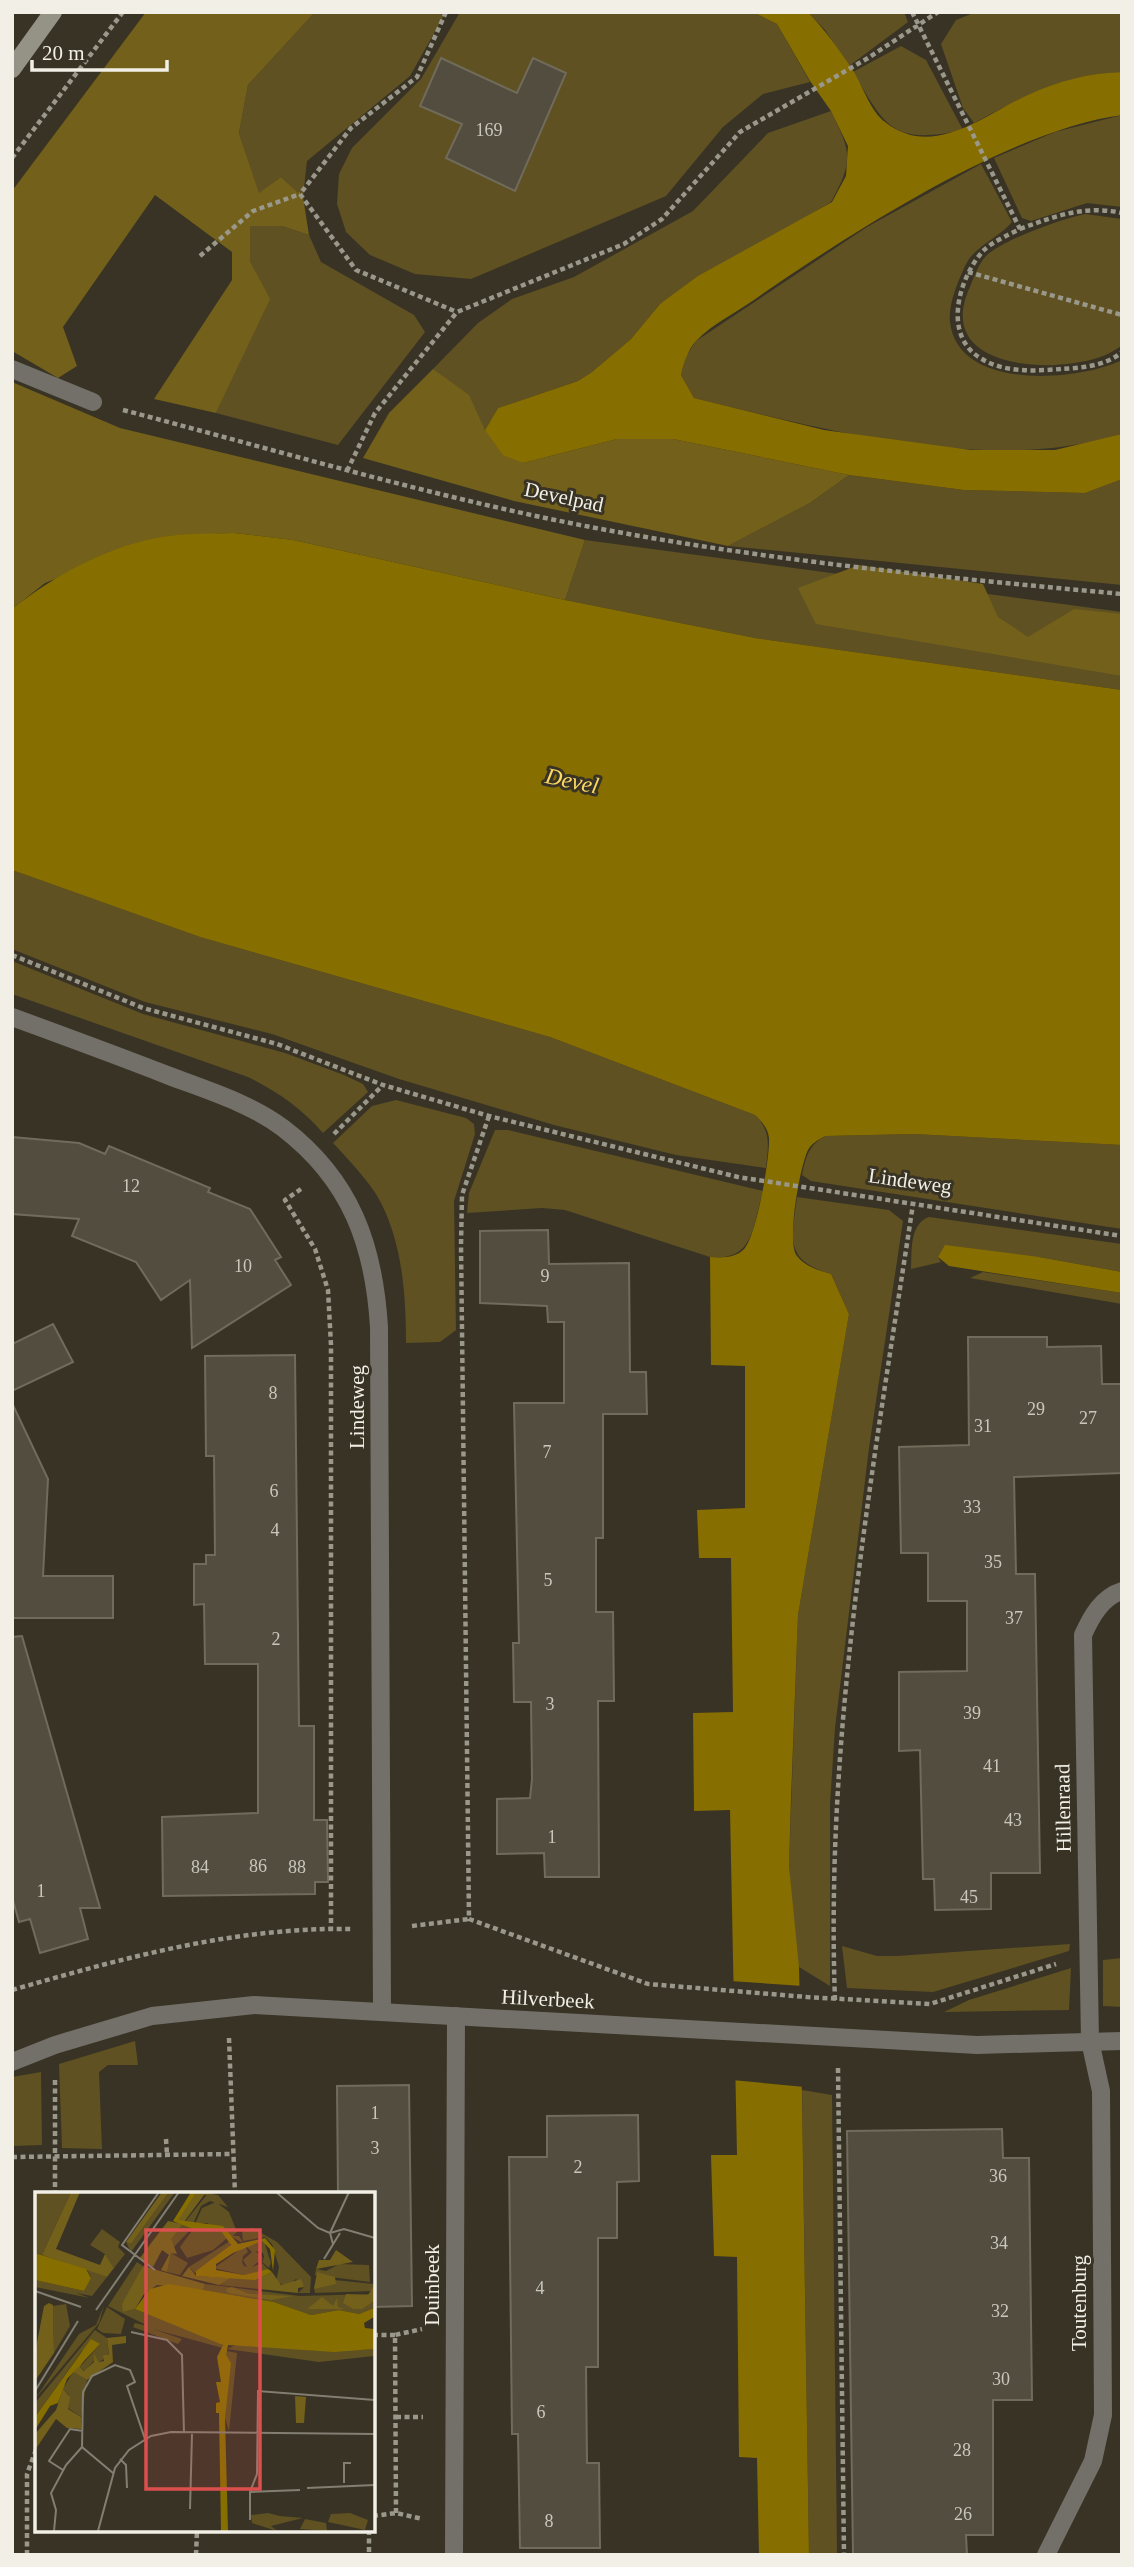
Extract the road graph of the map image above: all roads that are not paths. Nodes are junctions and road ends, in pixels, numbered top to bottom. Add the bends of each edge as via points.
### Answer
1 (53, 12) edge
2 (12, 69) edge
3 (12, 369) edge
4 (93, 402) road end
5 (12, 1017) edge
6 (1122, 1591) edge
7 (382, 2010) junction
8 (456, 2016) junction
9 (1090, 2041) junction
10 (1122, 2041) edge
11 (12, 2062) edge
12 (454, 2555) edge
13 (1046, 2555) edge

1 - 2 main road
3 - 4 street
5 - 7 street, Lindeweg via 240,1104 282,1127 327,1171 364,1234 377,1280
6 - 9 street, Hillenraad via 1094,1612 1083,1635
7 - 8 street, Hilverbeek
7 - 11 street, Hilverbeek via 254,2005 152,2016
8 - 9 street, Hilverbeek via 977,2045
8 - 12 street, Duinbeek
9 - 10 street, Hilverbeek
9 - 13 street, Toutenburg via 1101,2091 1103,2415 1093,2461

